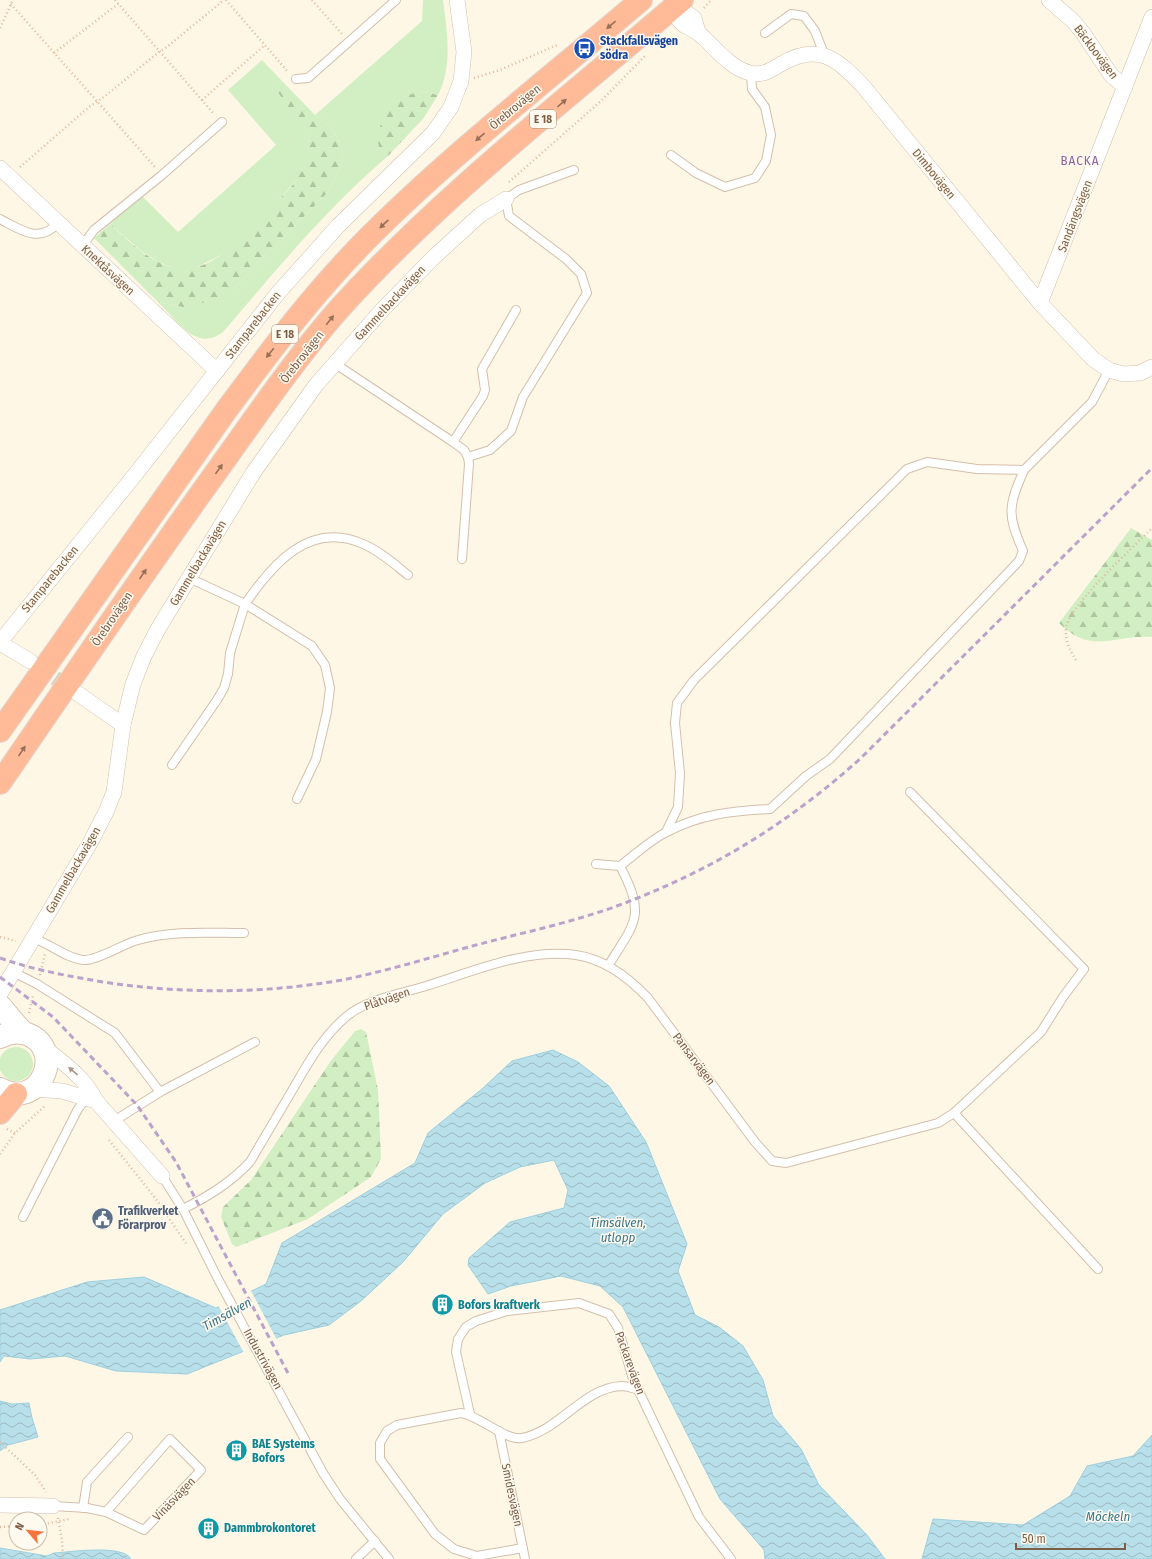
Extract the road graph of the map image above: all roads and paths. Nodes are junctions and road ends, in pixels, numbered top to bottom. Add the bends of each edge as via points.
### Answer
1 (13, 0) edge
2 (115, 0) edge
3 (225, 0) edge
4 (312, 0) edge
5 (396, 0) edge
6 (457, 0) edge
7 (641, 0) edge
8 (1049, 0) edge
9 (673, 3) edge
10 (11, 4) junction
11 (118, 4) junction
12 (1152, 17) edge
13 (0, 28) edge
14 (765, 33) dead end
15 (349, 42) junction
16 (559, 44) dead end
17 (265, 45) junction
18 (159, 52) junction
19 (54, 53) junction
20 (648, 54) dead end
21 (824, 54) junction
22 (751, 73) junction
23 (296, 79) joint
24 (461, 81) junction
25 (1125, 87) junction
26 (202, 100) junction
27 (97, 101) junction
28 (222, 122) joint
29 (671, 155) dead end
30 (574, 170) dead end
31 (5, 172) edge
32 (162, 175) junction
33 (506, 199) junction
34 (0, 219) edge
35 (58, 223) junction
36 (82, 246) junction
37 (1040, 303) junction
38 (516, 310) dead end
39 (334, 363) junction
40 (1152, 367) edge
41 (1109, 370) junction
42 (217, 371) junction
43 (453, 442) junction
44 (468, 457) junction
45 (1024, 470) junction
46 (1152, 528) edge
47 (462, 559) dead end
48 (408, 575) dead end
49 (189, 578) junction
50 (245, 604) junction
51 (0, 642) edge
52 (1076, 660) dead end
53 (30, 661) tunnel mouth
54 (76, 693) tunnel mouth
55 (123, 725) junction
56 (0, 731) edge
57 (172, 766) dead end
58 (0, 783) edge
59 (910, 792) dead end
60 (297, 799) dead end
61 (666, 832) junction
62 (596, 864) dead end
63 (620, 866) junction
64 (244, 933) dead end
65 (30, 942) junction
66 (608, 966) junction
67 (13, 972) junction
68 (37, 984) junction
69 (0, 994) edge
70 (0, 1006) edge
71 (27, 1026) junction
72 (0, 1037) edge
73 (255, 1042) dead end
74 (41, 1045) junction
75 (160, 1092) junction
76 (25, 1093) edge
77 (91, 1100) junction
78 (0, 1113) edge
79 (954, 1113) junction
80 (114, 1121) junction
81 (106, 1136) dead end
82 (0, 1154) edge
83 (162, 1176) joint
84 (184, 1209) junction
85 (23, 1217) dead end
86 (190, 1250) dead end
87 (1098, 1269) dead end
88 (638, 1390) junction
89 (470, 1414) junction
90 (499, 1431) junction
91 (128, 1437) dead end
92 (0, 1442) edge
93 (51, 1501) junction
94 (0, 1505) edge
95 (83, 1508) junction
96 (106, 1512) junction
97 (48, 1523) edge
98 (375, 1541) junction
99 (523, 1548) junction
100 (63, 1559) edge
101 (356, 1559) edge
102 (389, 1559) edge
103 (525, 1559) edge
104 (731, 1559) edge

1 - 10 path
2 - 11 path
3 - 17 path
3 - 18 path
4 - 15 path
5 - 15 lane
6 - 24 street, Stamparebacken via 464,52
7 -> 56 highway, Örebrovägen / E 18 via 420,189 369,237 327,282 225,412
8 - 25 street, Bäckbovägen via 1073,21 1111,75
9 - 22 street via 677,19 684,27 698,32 733,66
58 -> 9 highway, Örebrovägen / E 18 via 155,557 268,400 337,312 437,210
10 - 13 path
10 - 19 path
11 - 18 path
11 - 19 path
12 - 25 street, Sandängsvägen
14 - 21 lane via 791,14 804,16 815,31
15 - 23 lane via 308,78
16 - 24 path via 500,70
17 - 23 path
17 - 26 path
18 - 26 path
18 - 27 path
19 - 27 path
20 - 33 path via 601,101 507,184
21 - 22 street via 803,55 769,72
21 - 37 street, Dimbovägen via 844,66 863,86
22 - 29 lane via 752,90 765,107 771,135 766,161 755,178 725,187 696,173
24 - 42 street, Stamparebacken via 451,107 433,133 338,226 278,293
25 - 37 street, Sandängsvägen
26 - 28 path
27 - 31 path
27 - 32 path
28 - 32 lane
30 - 33 lane via 518,190
31 - 35 street, Knektåsvägen
32 - 36 lane via 94,230
33 - 39 street, Gammelbackavägen via 480,215 435,256
33 - 44 lane via 509,216 566,259 581,274 587,293 523,397 511,431 490,450
34 - 35 lane via 27,233 40,235
35 - 36 street, Knektåsvägen
36 - 42 street, Knektåsvägen
37 - 41 street, Dimbovägen via 1093,359
38 - 43 lane via 482,369 485,390 483,396
39 - 43 lane
39 - 49 street, Gammelbackavägen via 285,426 253,473
40 - 41 street, Dimbovägen via 1140,373 1123,374
41 - 45 lane via 1092,402
42 - 51 street, Stamparebacken
43 - 44 lane via 464,450
44 - 47 lane
45 - 61 lane via 1013,495 1010,515 1023,551 1019,561 830,759 806,776 770,809 729,811 694,820
45 - 61 lane via 977,469 927,462 907,469 694,680 677,703 675,723 680,773 678,807
46 - 52 path via 1086,596 1073,614 1066,628 1068,647
48 - 50 lane via 363,544 340,538 321,538 298,546 278,563
49 - 50 lane
49 - 55 street, Gammelbackavägen via 144,656 133,684
50 - 57 lane via 232,647 224,688
50 - 60 lane via 312,646 325,665 330,688 327,712 316,759
51 - 53 street, Stamparebacken
54 - 55 street
55 - 65 street, Gammelbackavägen via 114,792 106,812 90,844
59 - 79 lane via 1084,969 1041,1032
61 - 63 lane
62 - 63 lane
63 - 66 lane via 631,887 636,917
64 - 65 lane via 175,933 137,940 84,960
65 - 67 street, Gammelbackavägen
65 - 68 path via 45,953
66 - 79 lane, Pansarvägen via 626,977 648,998 755,1142 772,1160 786,1163 938,1124
66 - 84 lane, Plåtvägen via 576,955 535,956 505,962 364,1006 348,1016 321,1042 250,1162 220,1189
67 - 68 lane
67 - 69 street, Gammelbackavägen
68 - 71 path
68 - 75 lane via 115,1033
70 - 71 street
71 - 72 street
71 - 74 street via 33,1038
73 - 75 lane
74 - 76 street via 47,1061 45,1072
77 -> 74 street, Industrivägen via 90,1088
75 - 80 lane
76 - 77 street, Industrivägen via 62,1091
76 - 78 highway
76 - 82 path via 15,1133
77 - 80 street, Industrivägen
77 - 85 lane via 78,1109
79 - 87 lane
80 - 83 street, Industrivägen
81 - 86 path via 156,1199
83 - 84 lane, Industrivägen
84 - 98 lane, Industrivägen via 218,1279 323,1473 340,1499
88 - 89 lane, Packarevägen via 618,1328 609,1314 579,1303 507,1311 476,1321 466,1327 458,1339 457,1362
88 - 90 lane via 621,1386 606,1389 590,1397 543,1430 520,1439
88 - 104 lane, Packarevägen via 699,1517
89 - 90 lane
89 - 99 lane via 461,1413 397,1425 387,1431 380,1443 380,1459 435,1534 454,1549 477,1556
90 - 99 lane, Smidesvägen
91 - 95 lane via 88,1482
92 - 93 path via 34,1475
93 - 94 street, Vinäsvägen
93 - 95 lane, Vinäsvägen
95 - 96 lane, Vinäsvägen
96 - 96 lane, Vinäsvägen via 144,1530 202,1470 170,1439
97 - 100 path via 59,1521
98 - 101 lane
98 - 102 lane, Industrivägen
99 - 103 lane, Smidesvägen

